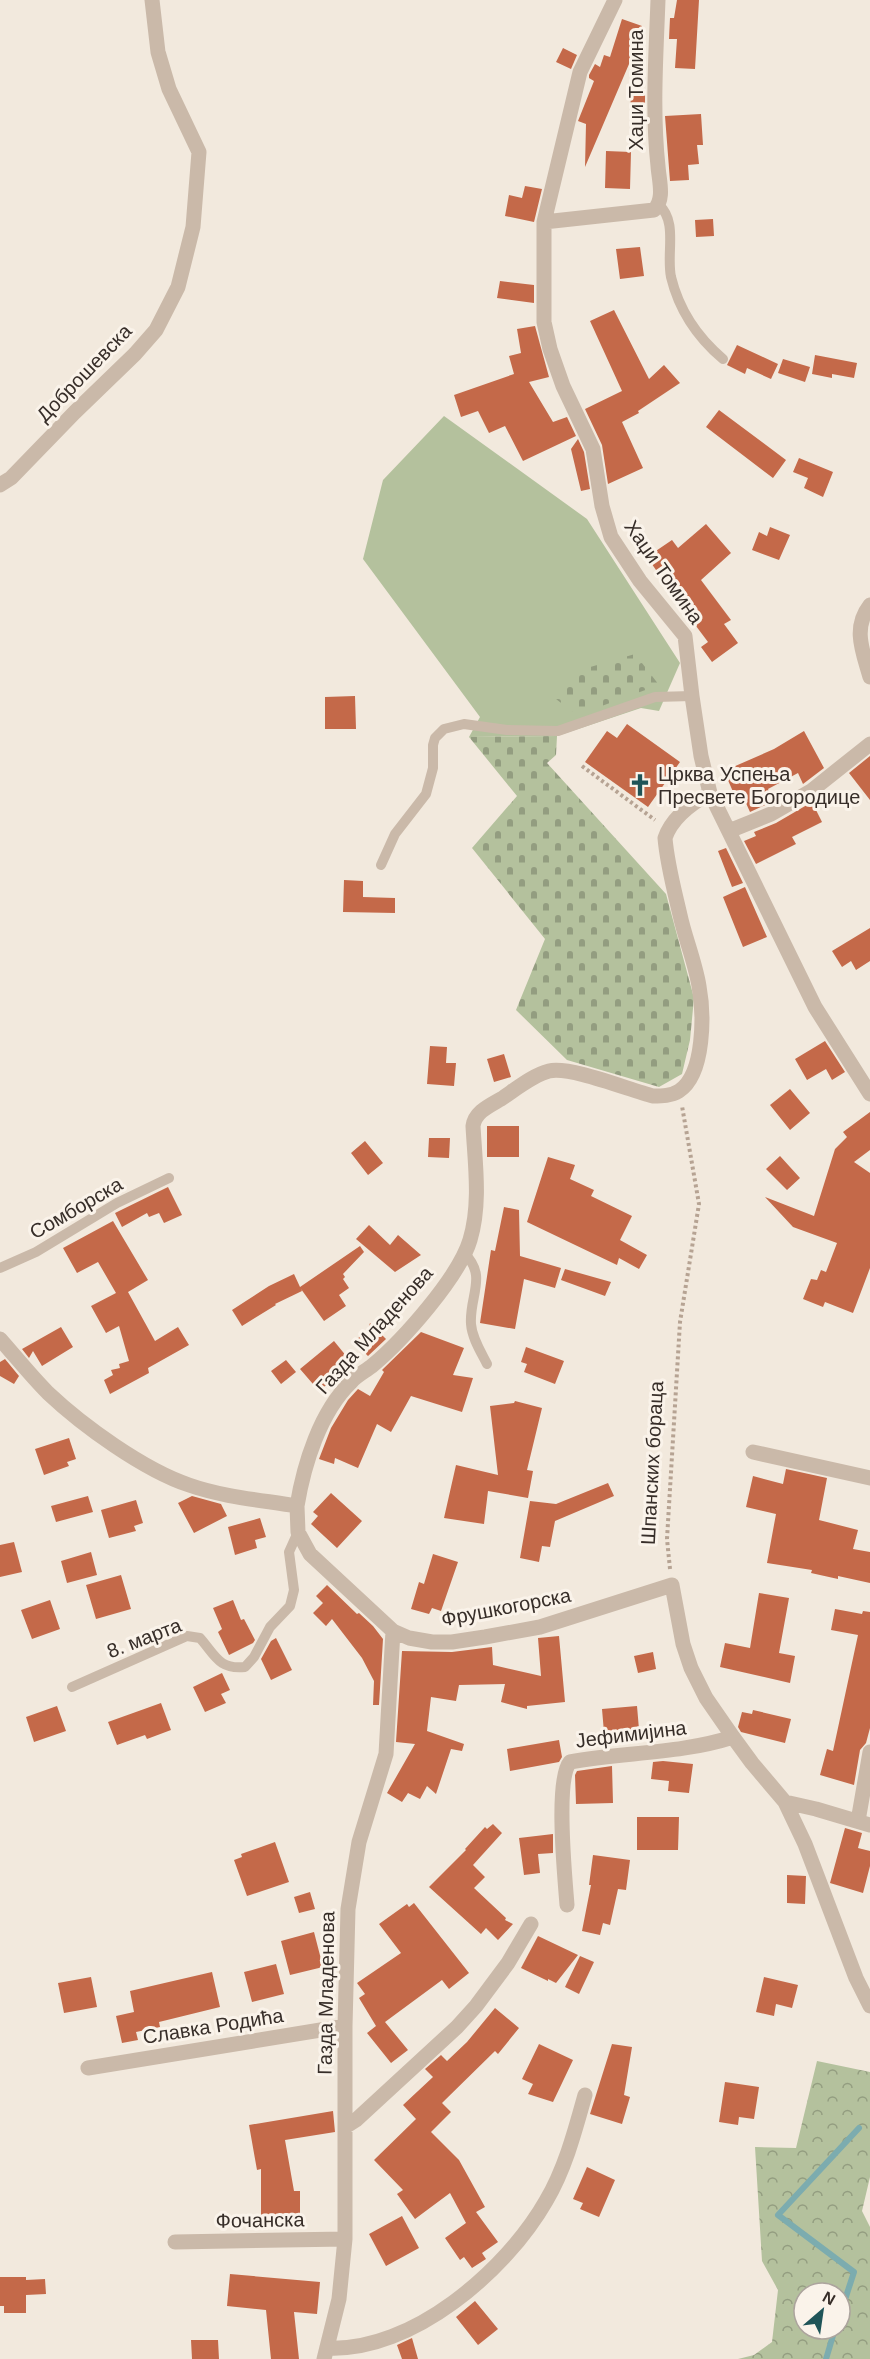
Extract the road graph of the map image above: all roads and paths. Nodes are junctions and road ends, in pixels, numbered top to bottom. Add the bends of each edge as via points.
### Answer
1 (152, 0) edge
2 (615, 0) edge
3 (658, 0) edge
4 (659, 205) junction
5 (544, 222) junction
6 (723, 359) dead end
7 (0, 485) edge
8 (870, 605) edge
9 (870, 677) edge
10 (692, 696) junction
11 (870, 744) edge
12 (582, 766) dead end
13 (710, 793) junction
14 (668, 830) junction
15 (729, 831) junction
16 (381, 866) dead end
17 (680, 1091) junction
18 (870, 1094) edge
19 (169, 1178) dead end
20 (464, 1253) junction
21 (0, 1268) edge
22 (0, 1338) edge
23 (487, 1364) dead end
24 (753, 1452) dead end
25 (870, 1478) edge
26 (297, 1506) junction
27 (298, 1532) junction
28 (672, 1585) junction
29 (393, 1632) junction
30 (72, 1687) dead end
31 (733, 1737) junction
32 (870, 1752) edge
33 (785, 1802) junction
34 (864, 1823) edge
35 (567, 1905) dead end
36 (531, 1924) dead end
37 (870, 2006) edge
38 (345, 2026) junction
39 (88, 2068) dead end
40 (585, 2095) dead end
41 (345, 2127) junction
42 (345, 2239) junction
43 (175, 2242) dead end
44 (326, 2354) edge

1 - 7 street, Доброшевска via 169,89 199,152 193,227 178,287 156,330 135,354
2 - 5 street, Хаџи Томина via 580,72
3 - 4 street, Хаџи Томина via 655,139
4 - 5 street via 654,210
4 - 6 lane via 670,222 671,274 680,303 696,332
5 - 10 street, Хаџи Томина via 543,313 550,349 592,449 611,537 640,581 685,636
8 - 9 street via 862,618 859,640
10 - 13 street, Хаџи Томина
10 - 16 lane via 654,697 558,731 464,724 444,729 433,745 433,768 426,794 395,834
11 - 15 street via 811,791 771,814
12 - 14 path
13 - 14 street via 688,807
13 - 15 street, Хаџи Томина
14 - 17 street via 666,852 699,986 702,1015 697,1060
15 - 18 street, Хаџи Томина via 815,1007
17 - 20 street, Газда Младенова via 653,1096 574,1072 550,1071 480,1113 473,1126 475,1221
17 - 28 path, Шпанских бораца via 699,1204 681,1322 668,1539
19 - 21 lane, Сомборска
20 - 23 lane via 474,1262 477,1277 471,1324
20 - 26 street, Газда Младенова via 440,1292 373,1365 350,1382 333,1405 313,1444
22 - 26 street via 48,1393 151,1467 199,1488
24 - 25 street
26 - 27 street, Фрушкогорска
27 - 29 street, Фрушкогорска via 310,1554
27 - 30 lane, 8. марта via 289,1552 294,1590 290,1606 270,1627 244,1667 233,1668 218,1661 200,1638 187,1636
28 - 29 street, Фрушкогорска via 540,1627 474,1639 432,1642
28 - 31 street via 682,1644 706,1698
29 - 38 street, Газда Младенова via 386,1754 359,1842 348,1909
31 - 33 street
31 - 35 street, Јефимијина via 707,1746 570,1761 564,1789
32 - 34 street
33 - 34 street
33 - 37 street
36 - 41 street via 489,1991 457,2027
38 - 39 street, Славка Родића
38 - 41 street, Газда Младенова
40 - 44 street via 571,2145 546,2201 503,2258 468,2291 423,2323 393,2336
41 - 42 street, Газда Младенова
42 - 43 street, Фочанска
42 - 44 street, Газда Младенова via 339,2299

